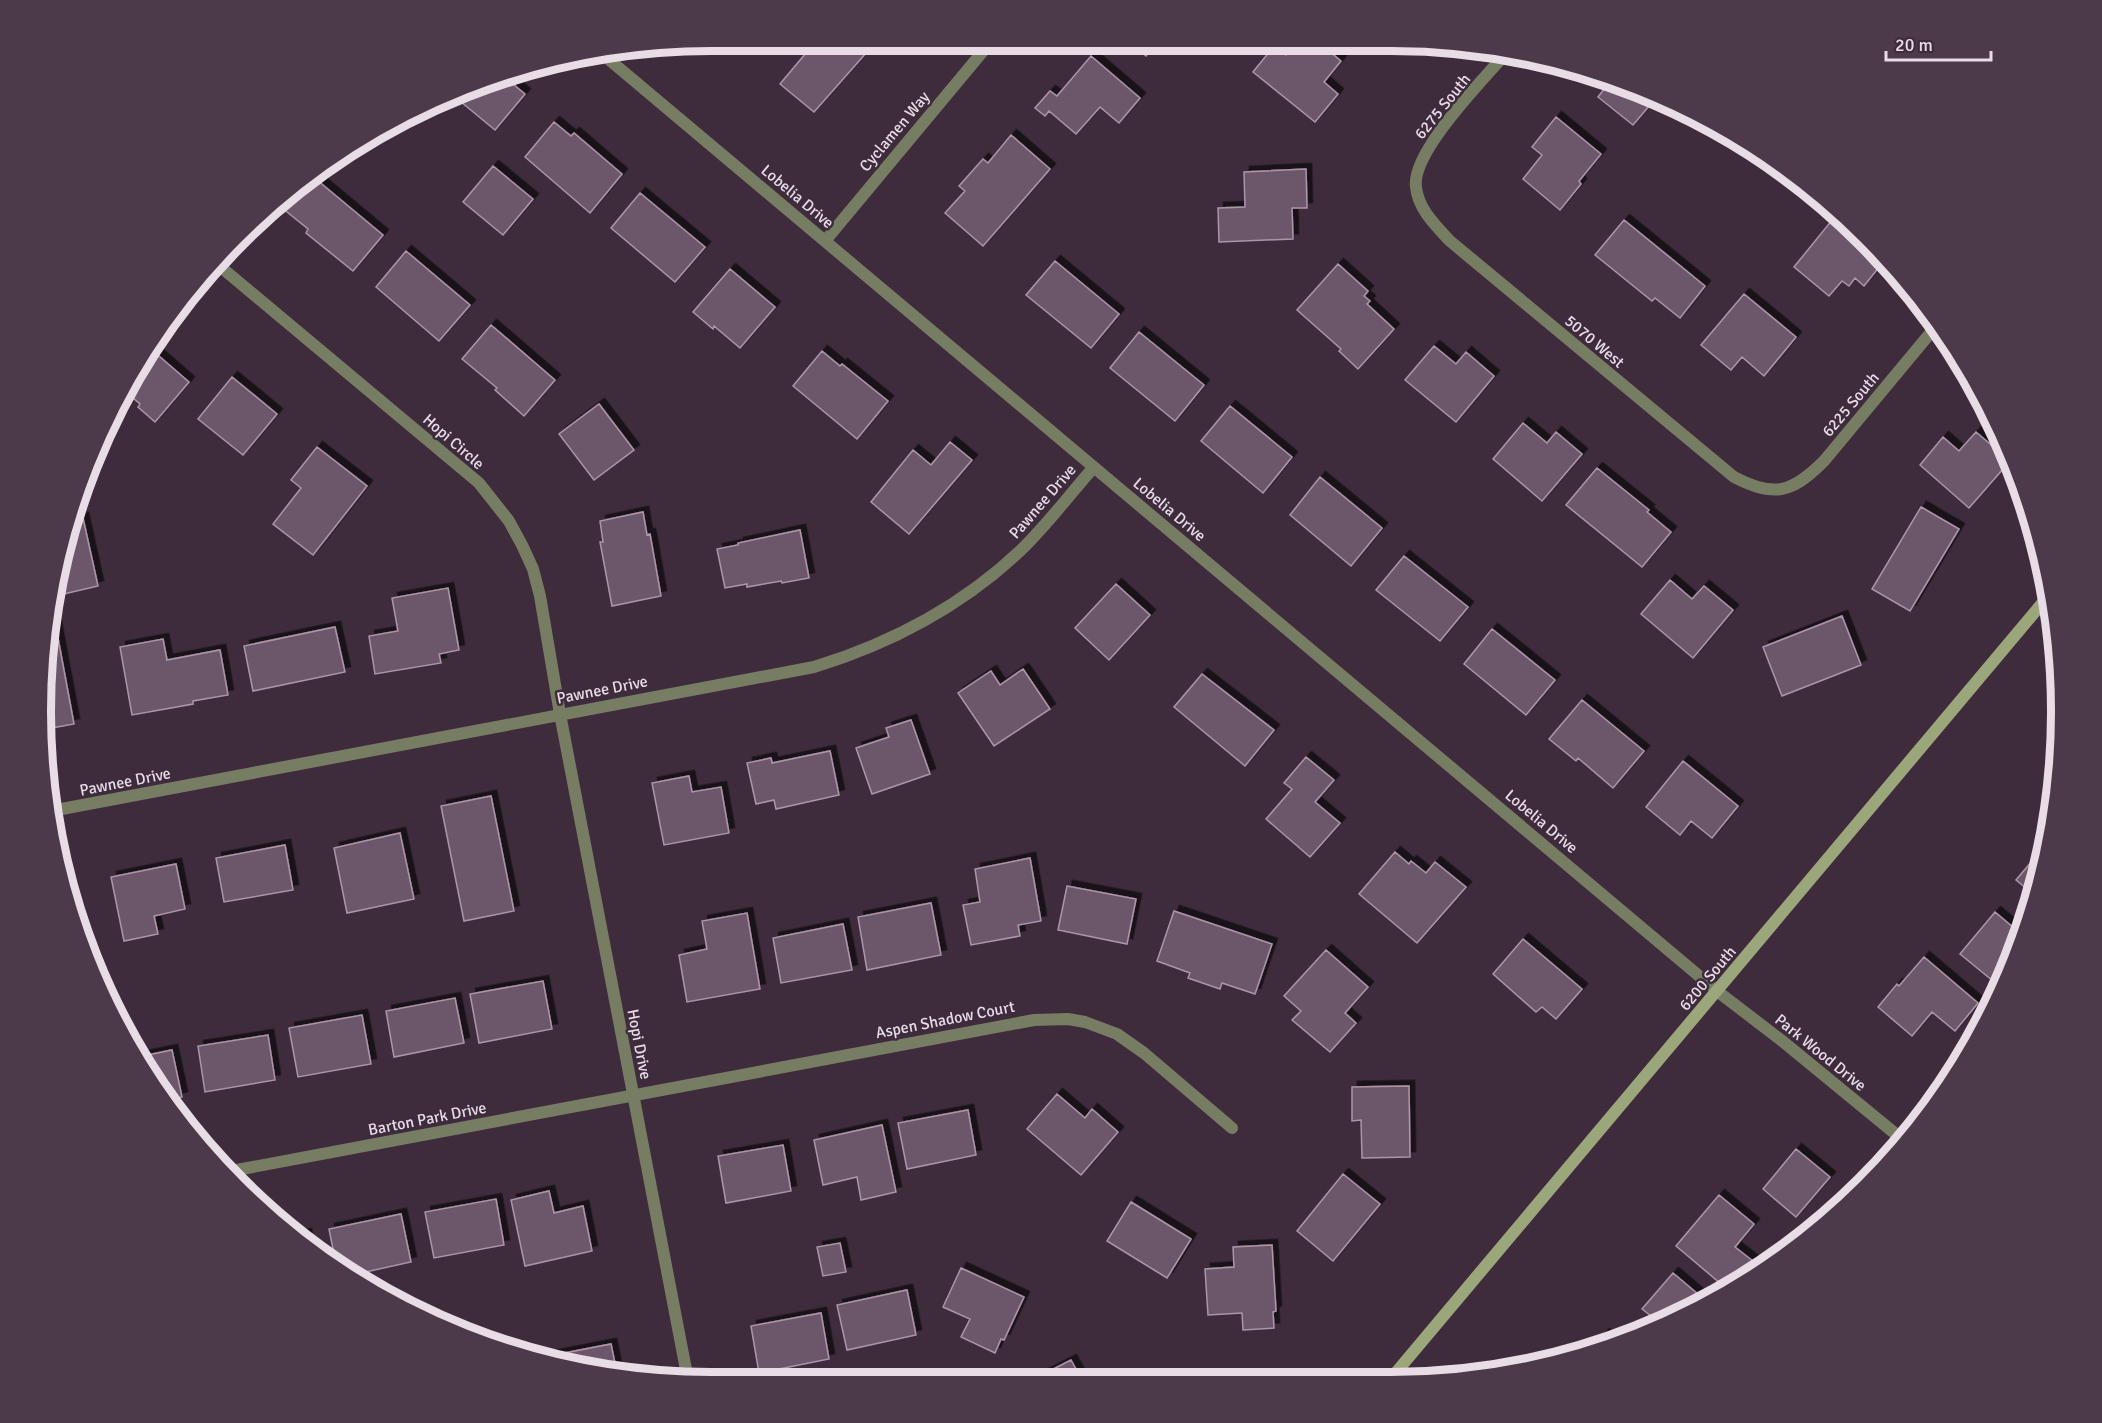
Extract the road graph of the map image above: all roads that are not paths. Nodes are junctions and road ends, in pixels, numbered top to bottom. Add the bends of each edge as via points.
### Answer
1 (983, 51) edge
2 (609, 60) edge
3 (1500, 61) edge
4 (1415, 186) joint
5 (825, 241) junction
6 (222, 268) edge
7 (1931, 332) edge
8 (1094, 467) junction
9 (1778, 491) joint
10 (2042, 604) edge
11 (560, 714) junction
12 (59, 810) edge
13 (1717, 991) junction
14 (633, 1095) junction
15 (1232, 1128) dead end
16 (1897, 1135) edge
17 (236, 1170) edge
18 (686, 1371) edge
19 (1397, 1372) edge

1 - 5 street, Cyclamen Way
2 - 5 street, Lobelia Drive
3 - 4 street, 6275 South via 1431,143 1417,171
4 - 9 street, 5070 West via 1428,217 1450,241 1720,467 1748,485
5 - 8 street, Lobelia Drive
6 - 11 street, Hopi Circle via 461,467 495,502 522,545 535,578
7 - 9 street, 6225 South via 1824,461 1803,480
8 - 11 street, Pawnee Drive via 1023,549 993,575 961,600 891,640 814,667
8 - 13 street, Lobelia Drive
10 - 13 main road, 6200 South
11 - 12 street, Pawnee Drive
11 - 14 street, Hopi Drive
13 - 16 street, Park Wood Drive
13 - 19 main road, 6200 South
14 - 15 street, Aspen Shadow Court via 1034,1020 1068,1019 1117,1034
14 - 17 street, Barton Park Drive
14 - 18 street, Hopi Drive

